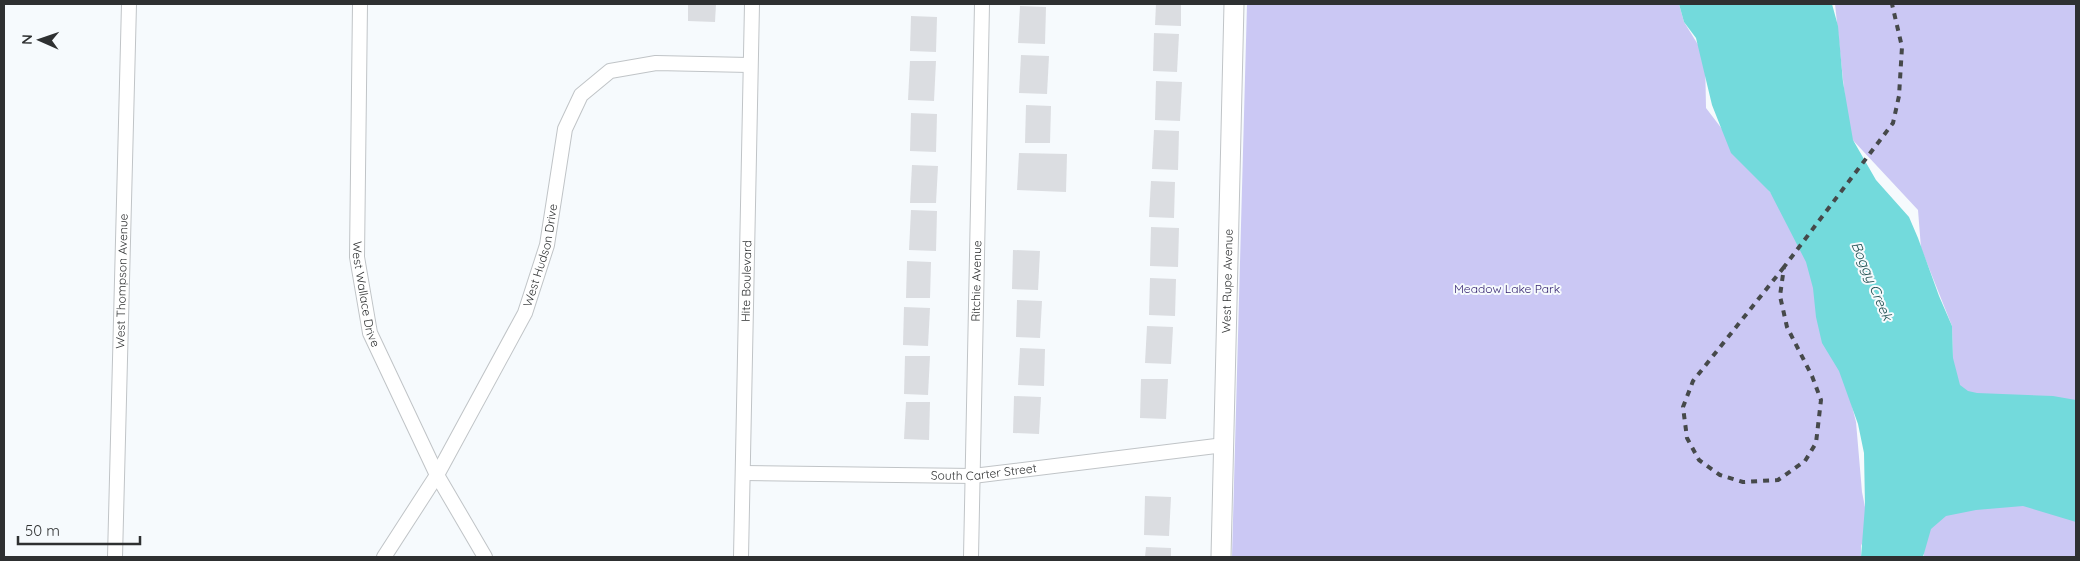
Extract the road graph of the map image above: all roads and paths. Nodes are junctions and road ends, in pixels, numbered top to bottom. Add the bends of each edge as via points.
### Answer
1 (128, 4) edge
2 (360, 4) edge
3 (752, 4) edge
4 (982, 4) edge
5 (1234, 4) edge
6 (749, 65) junction
7 (1224, 445) junction
8 (743, 473) junction
9 (437, 476) junction
10 (973, 476) junction
11 (115, 557) edge
12 (384, 557) edge
13 (485, 557) edge
14 (741, 557) edge
15 (971, 557) edge
16 (1221, 557) edge

1 - 11 street, West Thompson Avenue
2 - 9 street, West Wallace Drive via 357,257 370,333
3 - 6 street, Hite Boulevard
4 - 10 street, Ritchie Avenue
5 - 7 street, West Rupe Avenue
6 - 8 street, Hite Boulevard
6 - 9 street, West Hudson Drive via 656,63 620,69 610,71 581,95 565,129 547,245 525,313
7 - 10 street, South Carter Street
7 - 16 street, West Rupe Avenue
8 - 10 street, South Carter Street
8 - 14 street, Hite Boulevard
9 - 12 street, West Hudson Drive
9 - 13 street, West Wallace Drive
10 - 15 street, Ritchie Avenue

